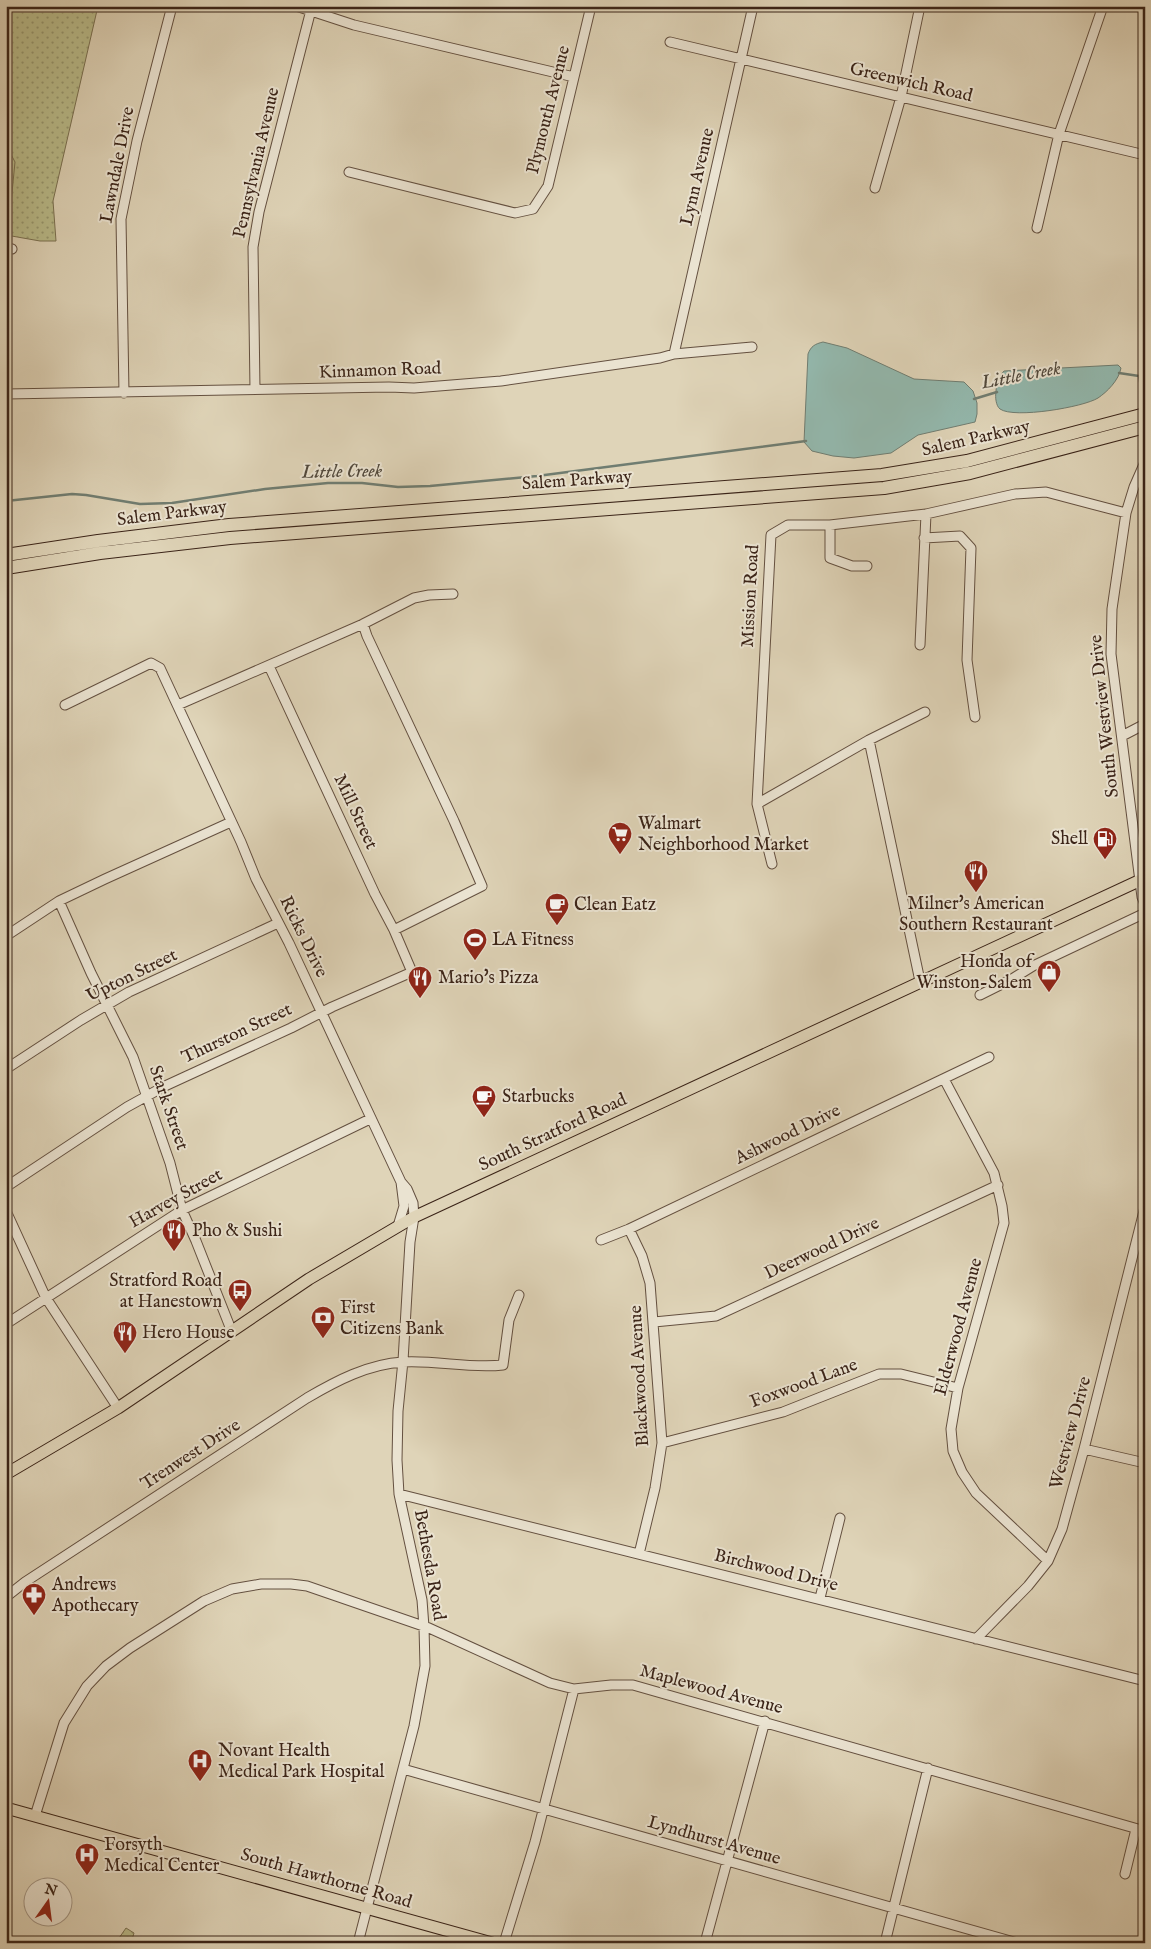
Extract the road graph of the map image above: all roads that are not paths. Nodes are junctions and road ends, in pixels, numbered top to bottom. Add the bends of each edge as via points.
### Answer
1 (172, 6) edge
2 (296, 6) edge
3 (591, 6) edge
4 (753, 6) edge
5 (920, 6) edge
6 (1103, 6) edge
7 (311, 8) edge
8 (670, 42) dead end
9 (742, 59) junction
10 (574, 78) junction
11 (901, 97) junction
12 (1059, 134) junction
13 (1145, 155) edge
14 (349, 172) dead end
15 (875, 188) dead end
16 (1037, 228) dead end
17 (752, 347) dead end
18 (674, 354) junction
19 (254, 389) junction
20 (124, 393) junction
21 (6, 394) edge
22 (1145, 414) edge
23 (1145, 427) edge
24 (1145, 462) edge
25 (1126, 513) junction
26 (926, 514) junction
27 (830, 524) junction
28 (924, 538) junction
29 (6, 555) edge
30 (868, 566) dead end
31 (6, 568) edge
32 (453, 594) dead end
33 (363, 624) junction
34 (920, 645) dead end
35 (269, 666) junction
36 (65, 705) dead end
37 (178, 705) junction
38 (925, 712) dead end
39 (975, 717) dead end
40 (1145, 724) edge
41 (1122, 736) junction
42 (869, 740) junction
43 (757, 804) junction
44 (232, 822) junction
45 (772, 864) dead end
46 (1142, 879) edge
47 (59, 902) junction
48 (1145, 904) edge
49 (1145, 913) edge
50 (278, 924) junction
51 (394, 930) junction
52 (6, 936) edge
53 (412, 972) joint
54 (920, 981) junction
55 (980, 995) dead end
56 (106, 1005) junction
57 (320, 1013) junction
58 (989, 1057) dead end
59 (6, 1068) edge
60 (944, 1079) junction
61 (148, 1096) junction
62 (370, 1119) junction
63 (401, 1182) junction
64 (998, 1185) junction
65 (6, 1187) edge
66 (1145, 1207) edge
67 (6, 1210) edge
68 (182, 1210) junction
69 (414, 1217) junction
70 (398, 1226) junction
71 (630, 1229) junction
72 (601, 1240) dead end
73 (519, 1295) dead end
74 (46, 1298) junction
75 (654, 1322) junction
76 (6, 1324) edge
77 (232, 1332) junction
78 (403, 1362) junction
79 (958, 1388) junction
80 (118, 1408) junction
81 (662, 1444) junction
82 (1084, 1449) junction
83 (1145, 1463) edge
84 (6, 1474) edge
85 (400, 1494) junction
86 (840, 1518) dead end
87 (639, 1554) junction
88 (1048, 1561) junction
89 (6, 1597) edge
90 (820, 1598) junction
91 (424, 1627) junction
92 (976, 1639) junction
93 (1145, 1682) edge
94 (574, 1689) junction
95 (765, 1722) junction
96 (928, 1768) junction
97 (403, 1769) junction
98 (6, 1808) edge
99 (542, 1809) junction
100 (35, 1816) junction
101 (1141, 1830) edge
102 (726, 1862) junction
103 (1125, 1874) dead end
104 (894, 1908) junction
105 (366, 1909) junction
106 (358, 1943) edge
107 (492, 1943) edge
108 (504, 1943) edge
109 (705, 1943) edge
110 (885, 1943) edge
111 (1017, 1943) edge

1 - 20 street, Lawndale Drive via 137,141 121,219
2 - 7 street
3 - 10 street, Plymouth Avenue
4 - 9 street, Lynn Avenue
5 - 11 street
6 - 12 street
7 - 10 street via 354,25
7 - 19 street, Pennsylvania Avenue via 253,247
8 - 9 street, Greenwich Road
9 - 11 street, Greenwich Road
9 - 18 street, Lynn Avenue
10 - 14 street, Plymouth Avenue via 548,186 533,209 515,213
11 - 12 street, Greenwich Road
11 - 15 street
12 - 13 street, Greenwich Road
12 - 16 street
17 - 18 street, Kinnamon Road
18 - 19 street, Kinnamon Road via 501,380 414,388
19 - 20 street, Kinnamon Road
20 - 21 street, Kinnamon Road
22 - 29 highway, Salem Parkway via 968,461 882,475 238,524
23 - 31 highway, Salem Parkway via 970,473 884,488 248,536
24 - 25 street, South Westview Drive
25 - 26 street, Mission Road via 1046,492 1015,494
25 - 41 street, South Westview Drive via 1112,609 1111,654
26 - 27 street, Mission Road
26 - 28 street
27 - 30 street via 830,558 852,566
27 - 43 street, Mission Road via 788,525 771,535
28 - 34 street
28 - 39 street via 960,536 971,548 967,660
32 - 33 street via 414,598
33 - 35 street
33 - 51 street via 482,886
35 - 37 street
35 - 51 street, Mill Street
36 - 37 street, Ricks Drive via 151,663 160,668
37 - 44 street, Ricks Drive
38 - 42 street
40 - 41 street
41 - 46 street, South Westview Drive
42 - 43 street
42 - 54 street
43 - 45 street
44 - 47 street
44 - 50 street, Ricks Drive
46 - 48 street, South Westview Drive
46 - 54 main road, South Stratford Road
47 - 52 street
47 - 56 street, Stark Street
49 - 55 street
50 - 56 street, Upton Street
50 - 57 street, Ricks Drive
51 - 53 street, Mill Street
53 - 57 street, Thurston Street
54 - 69 main road, South Stratford Road
56 - 59 street, Upton Street
56 - 61 street, Stark Street via 133,1057
57 - 61 street, Thurston Street
57 - 62 street, Ricks Drive
58 - 60 street, Ashwood Drive
60 - 64 street, Elderwood Avenue
60 - 71 street, Ashwood Drive
61 - 65 street, Thurston Street
61 - 68 street, Stark Street
62 - 63 street, Ricks Drive
62 - 68 street, Harvey Street
63 - 69 street, Ricks Drive via 413,1203
63 - 70 street, Ricks Drive via 404,1206
64 - 75 street, Deerwood Drive via 716,1316
64 - 79 street, Elderwood Avenue via 1004,1224
66 - 82 street, Westview Drive
67 - 74 street
68 - 74 street, Harvey Street
68 - 77 street, Stark Street
69 - 70 main road, South Stratford Road
69 - 78 street, Bethesda Road via 405,1302
70 - 77 main road, South Stratford Road via 309,1278
71 - 72 street, Ashwood Drive
71 - 75 street, Blackwood Avenue via 650,1283
73 - 78 street, Trenwest Drive via 509,1320 503,1365 486,1367
74 - 76 street, Harvey Street
74 - 80 street
75 - 81 street, Blackwood Avenue
77 - 80 main road, South Stratford Road
78 - 85 street, Bethesda Road via 397,1435
78 - 89 street, Trenwest Drive via 360,1372 307,1398
79 - 81 street, Foxwood Lane via 901,1374 879,1374 783,1412
79 - 88 street, Elderwood Avenue via 951,1429 953,1451 962,1472 976,1493
80 - 84 main road, South Stratford Road
81 - 87 street, Blackwood Avenue
82 - 83 street
82 - 88 street, Westview Drive via 1062,1529
85 - 87 street, Birchwood Drive
85 - 91 street, Bethesda Road via 422,1600
86 - 90 street
87 - 90 street, Birchwood Drive
88 - 92 street, Westview Drive
90 - 92 street, Birchwood Drive
91 - 94 street, Maplewood Avenue via 550,1683
91 - 97 street, Bethesda Road via 425,1666 421,1694
91 - 100 street, Maplewood Avenue via 307,1586 291,1584 261,1584 232,1589 204,1601 130,1648 87,1686 64,1723
92 - 93 street, Birchwood Drive
94 - 95 street, Maplewood Avenue via 633,1685
94 - 99 street
95 - 96 street, Maplewood Avenue
95 - 102 street
96 - 101 street, Maplewood Avenue
96 - 104 street
97 - 99 street, Lyndhurst Avenue
97 - 105 street, Bethesda Road
98 - 100 main road, South Hawthorne Road
99 - 102 street, Lyndhurst Avenue
99 - 108 street
100 - 105 main road, South Hawthorne Road
101 - 103 street
102 - 104 street, Lyndhurst Avenue
102 - 109 street
104 - 110 street
104 - 111 street, Lyndhurst Avenue
105 - 106 street, Bethesda Road
105 - 107 main road, South Hawthorne Road

